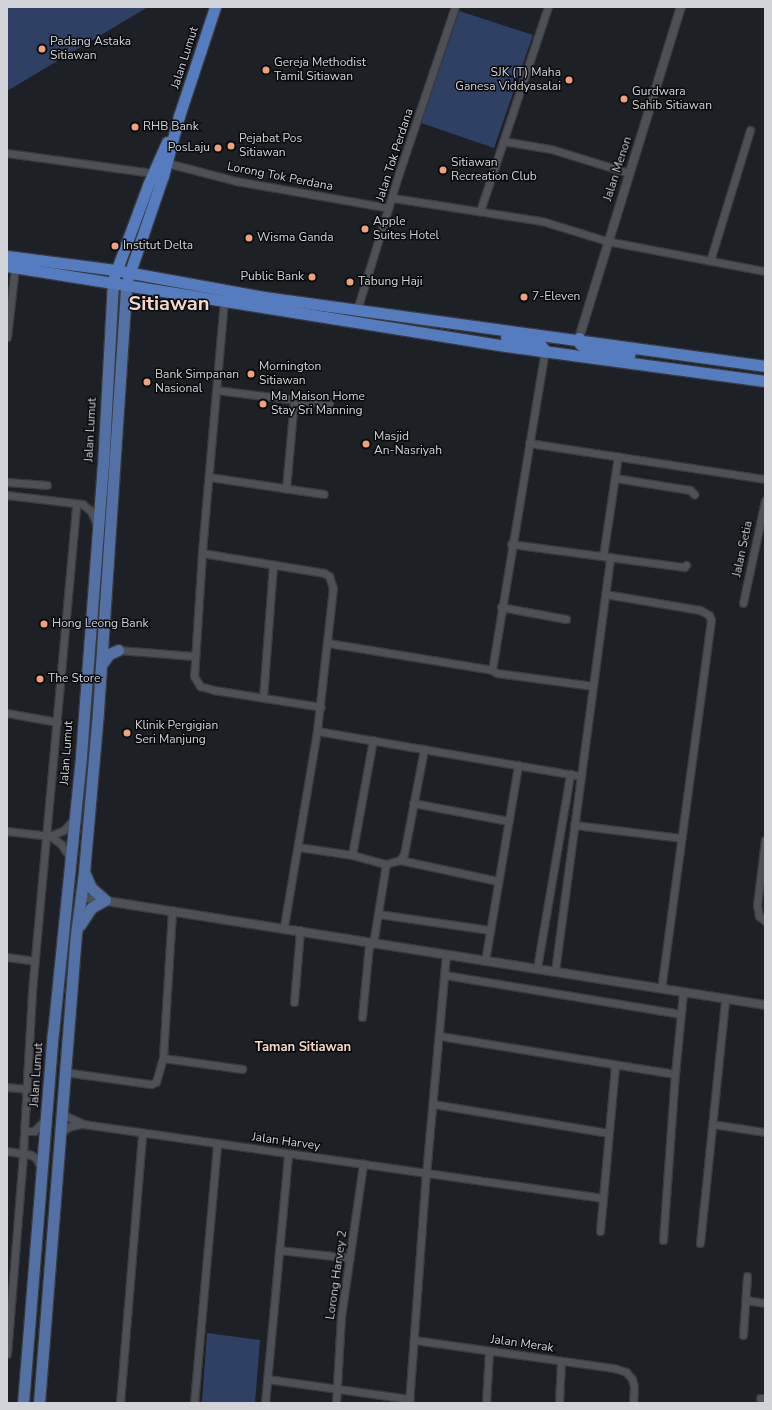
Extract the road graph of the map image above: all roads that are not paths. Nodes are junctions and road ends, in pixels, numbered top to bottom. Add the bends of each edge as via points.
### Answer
1 (215, 7) edge
2 (455, 7) edge
3 (548, 7) edge
4 (681, 7) edge
5 (179, 116) junction
6 (750, 130) dead end
7 (503, 141) junction
8 (7, 153) edge
9 (167, 163) junction
10 (153, 173) junction
11 (629, 173) junction
12 (393, 198) junction
13 (389, 208) junction
14 (480, 211) junction
15 (607, 242) junction
16 (7, 256) edge
17 (710, 261) junction
18 (11, 267) edge
19 (115, 270) junction
20 (765, 270) edge
21 (129, 273) junction
22 (113, 283) junction
23 (126, 285) junction
24 (224, 300) junction
25 (357, 310) junction
26 (437, 322) junction
27 (7, 336) edge
28 (579, 338) junction
29 (545, 351) junction
30 (714, 360) junction
31 (655, 366) junction
32 (765, 366) edge
33 (765, 372) edge
34 (765, 381) edge
35 (216, 390) junction
36 (294, 399) junction
37 (330, 404) dead end
38 (528, 443) junction
39 (618, 456) junction
40 (208, 477) junction
41 (615, 478) junction
42 (765, 479) edge
43 (7, 482) edge
44 (47, 485) dead end
45 (286, 489) junction
46 (324, 494) dead end
47 (694, 494) dead end
48 (7, 495) edge
49 (765, 500) edge
50 (76, 504) junction
51 (97, 527) junction
52 (512, 544) junction
53 (202, 552) junction
54 (606, 557) junction
55 (273, 564) junction
56 (686, 565) dead end
57 (604, 594) junction
58 (743, 603) dead end
59 (501, 607) junction
60 (566, 619) dead end
61 (103, 635) junction
62 (328, 643) junction
63 (118, 650) junction
64 (194, 656) junction
65 (101, 665) junction
66 (492, 670) junction
67 (593, 686) junction
68 (263, 698) junction
69 (321, 708) junction
70 (98, 711) junction
71 (7, 714) edge
72 (57, 722) junction
73 (317, 731) junction
74 (82, 732) junction
75 (373, 740) junction
76 (424, 749) junction
77 (95, 756) junction
78 (518, 765) junction
79 (570, 774) junction
80 (581, 776) junction
81 (79, 779) junction
82 (413, 803) junction
83 (75, 817) junction
84 (508, 821) junction
85 (574, 825) junction
86 (7, 831) edge
87 (49, 836) junction
88 (681, 838) junction
89 (765, 840) edge
90 (298, 847) junction
91 (352, 855) junction
92 (71, 859) junction
93 (400, 860) junction
94 (386, 864) junction
95 (69, 871) junction
96 (84, 872) junction
97 (498, 881) junction
98 (81, 897) junction
99 (105, 900) junction
100 (172, 910) junction
101 (378, 914) junction
102 (63, 920) junction
103 (765, 921) edge
104 (284, 927) junction
105 (300, 930) junction
106 (490, 930) junction
107 (76, 934) junction
108 (371, 944) junction
109 (446, 955) junction
110 (7, 957) edge
111 (35, 961) junction
112 (485, 961) junction
113 (537, 968) junction
114 (555, 971) junction
115 (445, 974) junction
116 (661, 988) junction
117 (683, 993) junction
118 (725, 999) junction
119 (294, 1002) dead end
120 (765, 1004) edge
121 (681, 1014) junction
122 (362, 1017) dead end
123 (440, 1036) junction
124 (163, 1058) junction
125 (615, 1066) junction
126 (242, 1069) dead end
127 (64, 1072) junction
128 (675, 1074) junction
129 (7, 1087) edge
130 (25, 1089) junction
131 (433, 1104) junction
132 (61, 1108) junction
133 (46, 1118) junction
134 (83, 1124) junction
135 (712, 1124) junction
136 (25, 1132) junction
137 (765, 1132) edge
138 (142, 1133) junction
139 (610, 1133) junction
140 (59, 1135) junction
141 (217, 1143) junction
142 (7, 1152) edge
143 (23, 1153) junction
144 (288, 1154) junction
145 (363, 1164) junction
146 (42, 1170) junction
147 (426, 1174) junction
148 (603, 1198) junction
149 (600, 1231) dead end
150 (663, 1240) dead end
151 (700, 1243) dead end
152 (279, 1250) junction
153 (350, 1258) junction
154 (748, 1276) dead end
155 (746, 1300) junction
156 (765, 1303) edge
157 (743, 1335) dead end
158 (414, 1340) junction
159 (489, 1351) junction
160 (7, 1354) edge
161 (562, 1361) junction
162 (267, 1379) junction
163 (337, 1389) junction
164 (409, 1401) edge
165 (23, 1403) edge
166 (39, 1403) edge
167 (120, 1403) edge
168 (194, 1403) edge
169 (265, 1403) edge
170 (336, 1403) edge
171 (486, 1403) edge
172 (559, 1403) edge
173 (633, 1403) edge

1 - 5 highway, Jalan Lumut
2 - 12 street, Jalan Tok Perdana
3 - 7 street
4 - 11 street, Jalan Menon
5 - 9 highway, Jalan Lumut
5 - 10 highway, Jalan Lumut
6 - 17 street
7 - 11 street via 557,150
7 - 14 street
8 - 10 street
9 - 13 street, Lorong Tok Perdana via 236,181
9 - 21 highway, Jalan Lumut
10 - 19 highway, Jalan Lumut
11 - 15 street, Jalan Menon
12 - 13 street, Jalan Tok Perdana
12 - 14 street
13 - 25 street, Jalan Tok Perdana
14 - 15 street via 542,221
15 - 17 street
15 - 28 street, Jalan Menon
16 - 19 highway
17 - 20 street
18 - 22 highway
18 - 27 street
19 - 21 highway
19 - 22 highway, Jalan Lumut
21 - 23 highway, Jalan Lumut
21 - 25 highway
22 - 23 highway
22 - 51 main road, Jalan Lumut
23 - 24 highway
23 - 61 main road, Jalan Lumut
24 - 29 highway
24 - 35 street
25 - 26 highway
26 - 28 highway
26 - 29 highway via 535,342
28 - 30 highway
28 - 31 highway via 580,344 586,348 635,357
29 - 31 highway
29 - 38 street
30 - 32 highway
30 - 33 highway via 734,368
31 - 34 highway
35 - 36 street
35 - 40 street
36 - 37 street
36 - 45 street
38 - 39 street
38 - 52 street
39 - 41 street
39 - 42 street
40 - 45 street
40 - 53 street
41 - 47 street via 690,490
41 - 54 street
43 - 44 street
45 - 46 street
48 - 50 street
49 - 58 street, Jalan Setia
50 - 51 street via 82,504 92,511
50 - 72 street
51 - 74 main road, Jalan Lumut
52 - 54 street
52 - 59 street
53 - 55 street
53 - 64 street
54 - 56 street via 684,567
54 - 57 street
55 - 62 street via 329,576 333,598
55 - 68 street
57 - 67 street
57 - 88 street via 700,610 709,615 711,620
59 - 60 street
59 - 66 street
61 - 63 main road via 108,644
61 - 65 main road, Jalan Lumut
62 - 66 street
62 - 69 street
63 - 64 street
63 - 65 main road via 109,654
64 - 68 street via 194,676 200,686
65 - 70 main road, Jalan Lumut
66 - 67 street via 497,674
67 - 80 street
68 - 69 street
69 - 73 street
70 - 74 main road via 93,726
70 - 77 main road, Jalan Lumut
71 - 72 street
72 - 87 street
73 - 75 street
73 - 90 street
74 - 81 main road, Jalan Lumut
75 - 76 street
75 - 91 street
76 - 78 street
76 - 82 street
77 - 81 main road via 83,761
77 - 96 main road, Jalan Lumut
78 - 79 street
78 - 84 street
79 - 80 street
79 - 113 street
80 - 85 street
81 - 83 main road, Jalan Lumut
82 - 84 street
82 - 93 street via 404,854
83 - 87 street via 64,830
83 - 92 main road, Jalan Lumut
84 - 97 street
85 - 88 street
85 - 114 street
86 - 87 street
87 - 92 street via 61,844
87 - 111 street
88 - 116 street
89 - 103 street via 757,905 759,916
90 - 91 street
90 - 104 street
91 - 94 street
92 - 95 main road, Jalan Lumut
93 - 94 street
93 - 97 street
94 - 101 street
95 - 98 main road via 74,890
95 - 102 main road, Jalan Lumut
96 - 98 main road, Jalan Lumut
96 - 99 main road via 90,888
97 - 106 street
98 - 99 street
98 - 102 main road via 70,905
98 - 107 main road, Jalan Lumut
99 - 100 street
99 - 107 main road via 86,913
100 - 104 street
100 - 124 street
101 - 106 street
101 - 108 street
102 - 133 main road, Jalan Lumut
104 - 105 street
105 - 108 street
105 - 119 street
106 - 112 street
107 - 127 main road, Jalan Lumut
108 - 109 street
108 - 122 street
109 - 112 street
109 - 115 street
110 - 111 street
111 - 130 street
112 - 113 street
113 - 114 street
114 - 116 street
115 - 121 street
115 - 123 street
116 - 117 street
117 - 118 street
117 - 121 street
118 - 120 street
118 - 135 street
121 - 128 street
123 - 125 street
123 - 131 street
124 - 126 street
124 - 127 street via 159,1078 151,1084
125 - 128 street
125 - 139 street
127 - 132 main road, Jalan Lumut
128 - 150 street
129 - 130 street
130 - 136 street
131 - 139 street
131 - 147 street
132 - 134 street via 66,1116
132 - 140 main road, Jalan Lumut
133 - 136 street via 34,1131
133 - 146 main road, Jalan Lumut
134 - 138 street, Jalan Harvey
134 - 140 street via 68,1127
135 - 137 street
135 - 151 street
136 - 143 street
138 - 141 street, Jalan Harvey
138 - 167 street
139 - 148 street
140 - 166 main road, Jalan Lumut
141 - 144 street, Jalan Harvey
141 - 168 street
142 - 143 street
143 - 146 street via 36,1158
143 - 160 street
144 - 145 street, Jalan Harvey
144 - 152 street
145 - 147 street, Jalan Harvey
145 - 153 street, Lorong Harvey 2
146 - 165 main road, Jalan Lumut
147 - 148 street, Jalan Harvey
147 - 158 street
148 - 149 street
152 - 153 street
152 - 162 street
153 - 163 street, Lorong Harvey 2 via 341,1317
154 - 155 street
155 - 156 street
155 - 157 street
158 - 159 street, Jalan Merak
158 - 164 street
159 - 161 street, Jalan Merak
159 - 171 street
161 - 172 street
161 - 173 street, Jalan Merak via 626,1372 634,1386
162 - 163 street
162 - 169 street
163 - 164 street
163 - 170 street, Lorong Harvey 2

